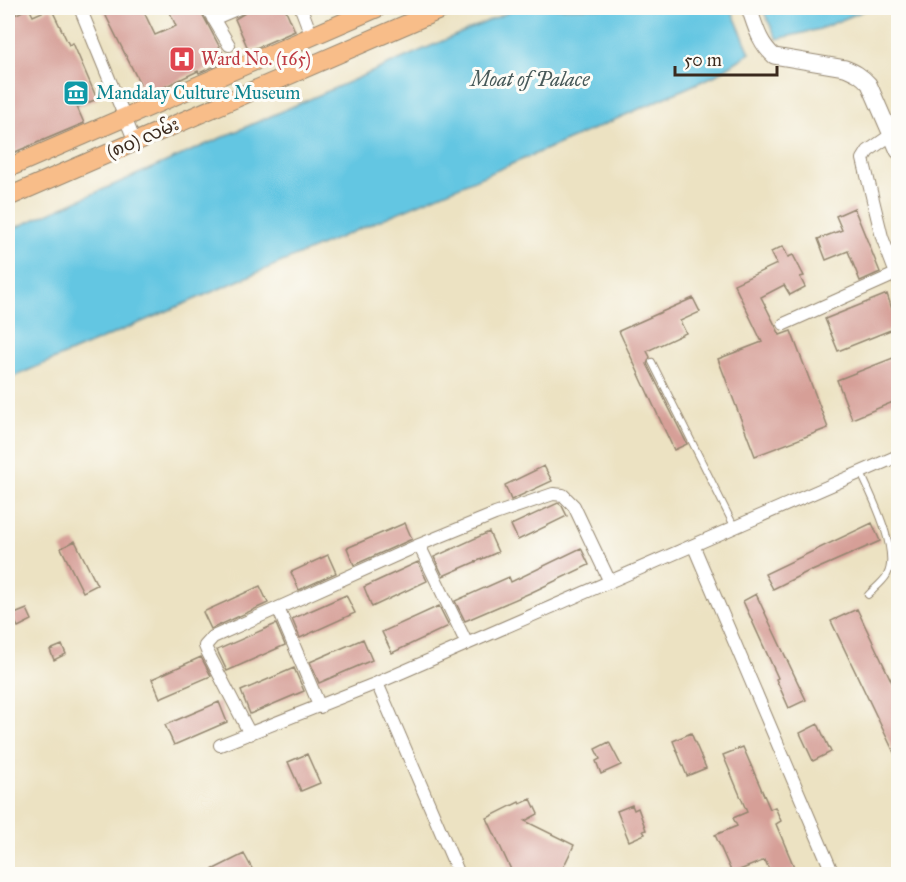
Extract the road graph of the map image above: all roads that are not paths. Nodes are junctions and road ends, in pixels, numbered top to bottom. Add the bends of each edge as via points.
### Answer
1 (80, 8) edge
2 (239, 8) edge
3 (301, 8) edge
4 (377, 8) edge
5 (444, 8) edge
6 (749, 8) edge
7 (210, 13) edge
8 (312, 37) junction
9 (229, 45) dead end
10 (125, 117) junction
11 (895, 141) edge
12 (135, 142) junction
13 (8, 168) edge
14 (8, 197) edge
15 (898, 275) edge
16 (784, 324) dead end
17 (652, 362) dead end
18 (898, 456) edge
19 (861, 472) junction
20 (735, 528) junction
21 (419, 545) junction
22 (694, 547) junction
23 (610, 582) junction
24 (868, 595) dead end
25 (278, 608) junction
26 (467, 644) junction
27 (377, 684) junction
28 (320, 707) junction
29 (250, 734) junction
30 (220, 745) dead end
31 (459, 874) edge
32 (833, 874) edge

1 - 10 street
2 - 7 street
3 - 8 street
4 - 8 main road, (၈၀) လမ်း
5 - 12 main road, (၈၀) လမ်း
6 - 11 street via 765,49 774,56 845,68 863,77
7 - 9 street
8 - 10 main road, (၈၀) လမ်း
10 - 12 street
10 - 13 main road, (၈၀) လမ်း
11 - 15 street via 868,151 863,159 882,237
12 - 14 main road, (၈၀) လမ်း
15 - 16 street
17 - 20 lane
18 - 19 street
19 - 20 street
19 - 24 lane via 890,549 888,574
20 - 22 street
21 - 23 street via 543,497 563,495 574,506
21 - 25 street
21 - 26 street
22 - 23 street
22 - 32 street
23 - 26 street
25 - 28 street
25 - 29 street via 213,637 205,646
26 - 27 street
27 - 28 street
27 - 31 street
28 - 29 street
29 - 30 street

